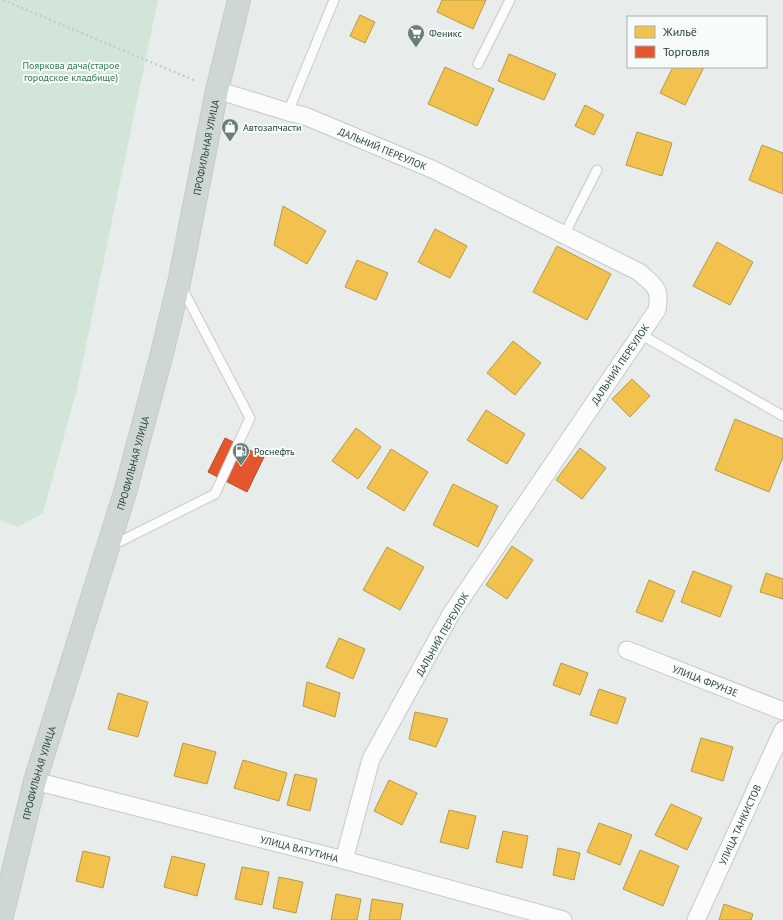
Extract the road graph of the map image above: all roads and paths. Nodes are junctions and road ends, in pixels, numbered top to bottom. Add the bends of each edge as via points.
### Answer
1 (3, 0) edge
2 (240, 0) edge
3 (334, 0) edge
4 (510, 0) edge
5 (478, 64) dead end
6 (217, 90) junction
7 (288, 112) junction
8 (597, 170) dead end
9 (564, 235) junction
10 (179, 284) junction
11 (640, 334) junction
12 (783, 416) edge
13 (108, 548) junction
14 (627, 650) dead end
15 (783, 711) edge
16 (783, 730) edge
17 (35, 781) junction
18 (344, 860) junction
19 (1, 920) edge
20 (563, 920) edge
21 (696, 920) edge

1 - 6 path
2 - 6 main road, ПРОФИЛЬНАЯ УЛИЦА
3 - 7 lane
4 - 5 lane
6 - 7 street, ДАЛЬНИЙ ПЕРЕУЛОК
6 - 10 main road, ПРОФИЛЬНАЯ УЛИЦА
7 - 9 street, ДАЛЬНИЙ ПЕРЕУЛОК via 331,126 434,170
8 - 9 lane
9 - 11 street, ДАЛЬНИЙ ПЕРЕУЛОК via 639,272 656,286 660,296 657,310
10 - 13 main road, ПРОФИЛЬНАЯ УЛИЦА via 126,489
10 - 13 lane via 250,418 215,494
11 - 12 lane
11 - 18 street, ДАЛЬНИЙ ПЕРЕУЛОК via 451,614 371,760
13 - 17 main road, ПРОФИЛЬНАЯ УЛИЦА
14 - 15 street, УЛИЦА ФРУНЗЕ
16 - 21 street, УЛИЦА ТАНКИСТОВ
17 - 18 street, УЛИЦА ВАТУТИНА
17 - 19 main road, ПРОФИЛЬНАЯ УЛИЦА
18 - 20 street, УЛИЦА ВАТУТИНА

